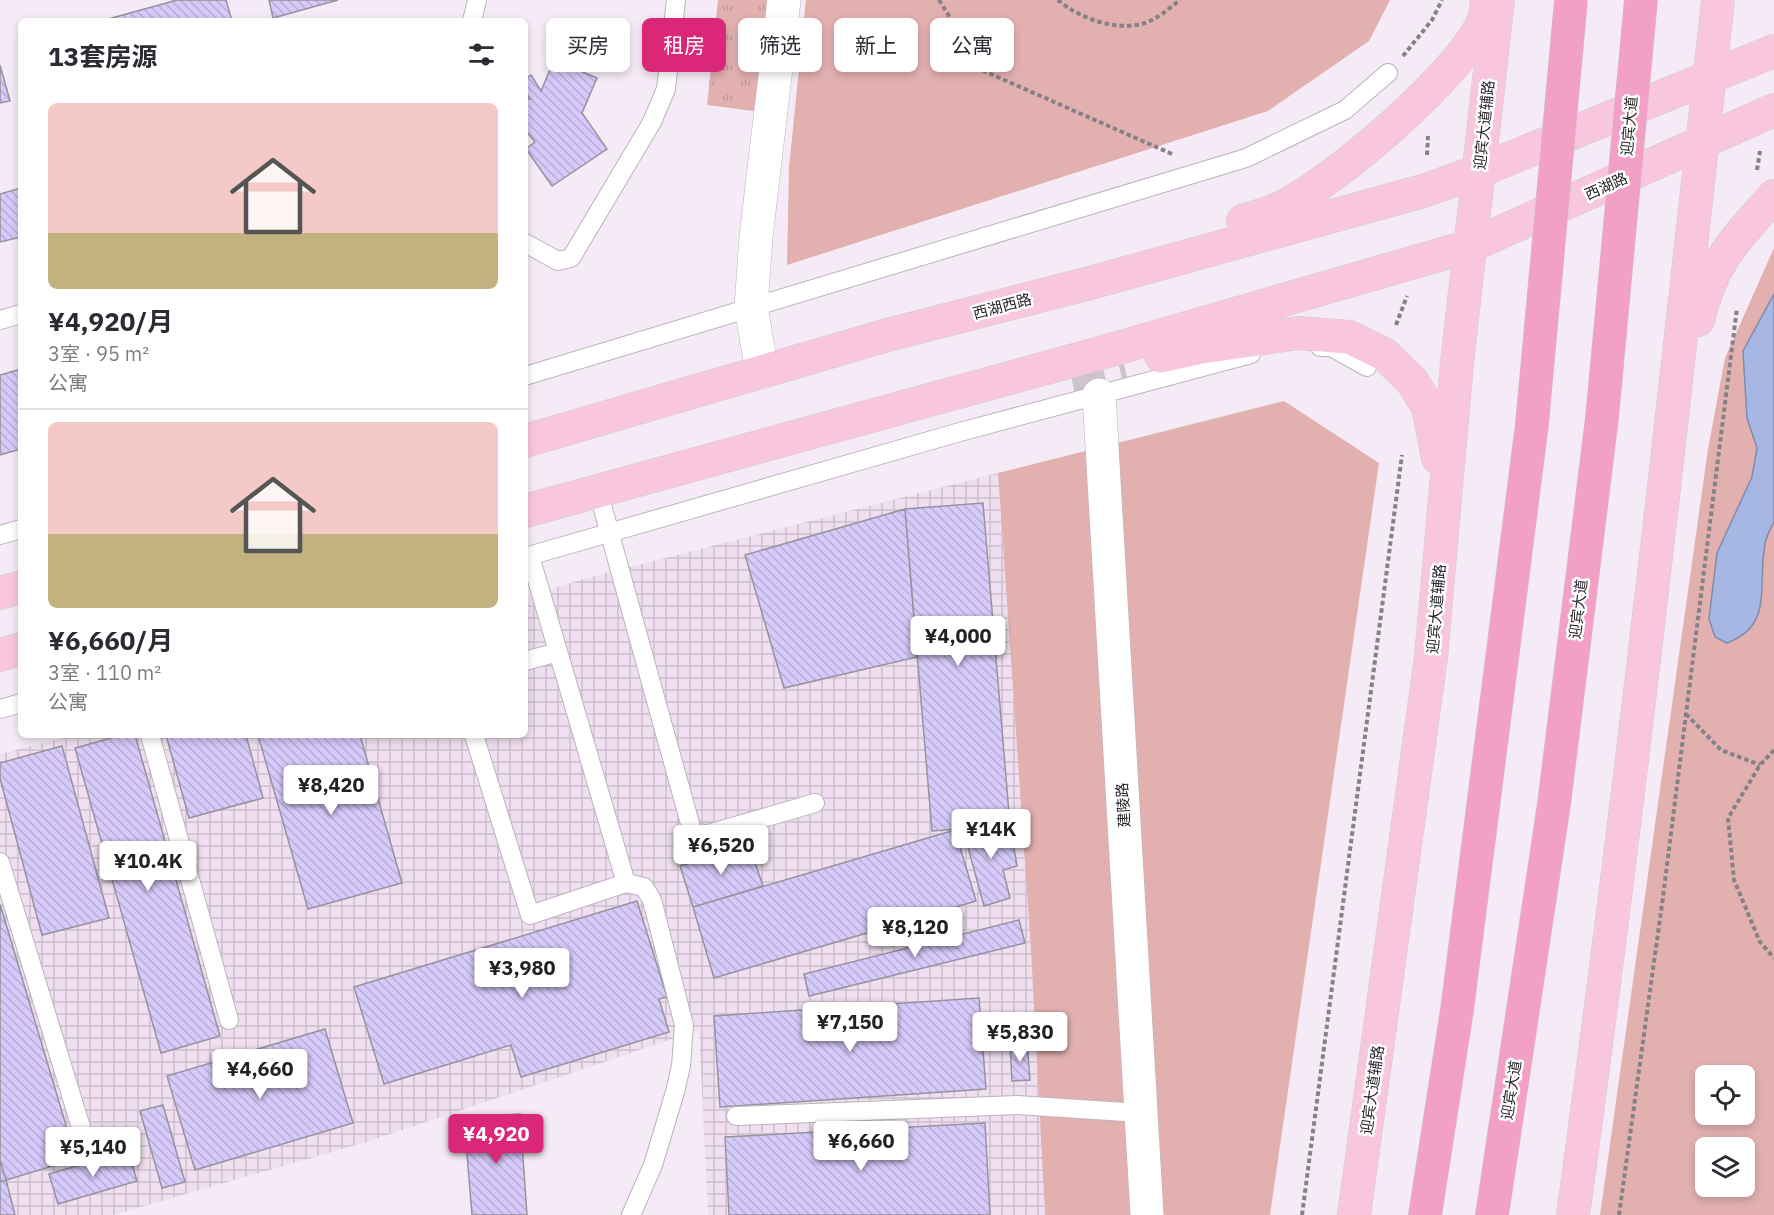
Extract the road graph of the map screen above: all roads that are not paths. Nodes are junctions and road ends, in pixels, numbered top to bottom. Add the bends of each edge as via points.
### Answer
1 (477, 0) edge
2 (676, 0) edge
3 (784, 0) edge
4 (1487, 0) edge
5 (1498, 0) edge
6 (1571, 0) edge
7 (1641, 0) edge
8 (1718, 0) edge
9 (473, 18) edge
10 (1774, 51) edge
11 (1388, 73) road end
12 (1710, 76) junction
13 (1769, 112) edge
14 (1702, 144) junction
15 (1479, 171) junction
16 (1774, 196) edge
17 (528, 245) edge
18 (1470, 246) junction
19 (751, 307) junction
20 (18, 315) edge
21 (0, 320) edge
22 (920, 327) junction
23 (1124, 364) tunnel mouth
24 (1366, 367) dead end
25 (762, 372) junction
26 (528, 375) edge
27 (1071, 376) tunnel mouth
28 (1099, 395) junction
29 (1670, 433) junction
30 (794, 436) junction
31 (528, 440) edge
32 (598, 491) junction
33 (1446, 494) junction
34 (528, 510) edge
35 (18, 530) edge
36 (610, 533) junction
37 (0, 535) edge
38 (528, 557) edge
39 (528, 560) edge
40 (18, 588) edge
41 (0, 593) edge
42 (18, 650) edge
43 (558, 652) junction
44 (0, 655) edge
45 (528, 660) edge
46 (18, 704) edge
47 (0, 709) edge
48 (151, 738) edge
49 (475, 738) edge
50 (814, 803) dead end
51 (0, 862) edge
52 (626, 883) junction
53 (229, 1020) dead end
54 (1141, 1113) junction
55 (736, 1116) dead end
56 (83, 1134) dead end
57 (631, 1215) edge
58 (1147, 1215) edge
59 (1354, 1215) edge
60 (1425, 1215) edge
61 (1492, 1215) edge
62 (1573, 1215) edge

1 - 9 lane
2 - 17 lane via 666,89 571,258 558,261
3 - 19 street
4 - 22 main road via 1484,19 1457,61 1405,115 1342,168 1280,209
5 - 15 main road, 迎宾大道辅路
6 - 60 highway, bridge via 1532,424 1457,1010
7 - 61 highway, 迎宾大道, bridge via 1602,418 1554,804
8 - 12 main road
10 - 12 main road
11 - 19 lane via 1345,110 1246,158
12 - 14 main road
12 - 15 main road
13 - 14 main road, 西湖路
14 - 18 main road, 西湖路
14 - 29 main road
15 - 18 main road, 迎宾大道辅路
15 - 22 main road, 西湖西路 via 1423,191
16 - 29 main road via 1723,253 1704,294
18 - 30 main road via 1097,354
18 - 33 main road, 迎宾大道辅路
19 - 25 street
19 - 26 lane
20 - 21 lane
22 - 25 main road, 西湖西路
23 - 33 main road via 1202,347 1298,333 1349,337 1384,354 1412,381 1428,407
24 - 28 lane via 1330,347 1284,345
25 - 31 main road, 西湖西路
27 - 30 main road
28 - 36 lane
28 - 54 street, 建陵路
29 - 62 main road via 1602,1009
30 - 32 main road
32 - 34 main road
32 - 36 lane
33 - 59 main road, 迎宾大道辅路 via 1430,669
35 - 37 lane
36 - 38 lane
36 - 50 lane via 694,838
39 - 43 lane
40 - 41 main road
42 - 44 main road
43 - 45 lane
43 - 52 lane
46 - 47 lane
48 - 53 lane
49 - 52 lane via 530,915
51 - 56 lane
52 - 57 lane via 644,887 652,900 684,1025 675,1092 653,1165
54 - 55 lane via 1017,1105
54 - 58 street, 建陵路

